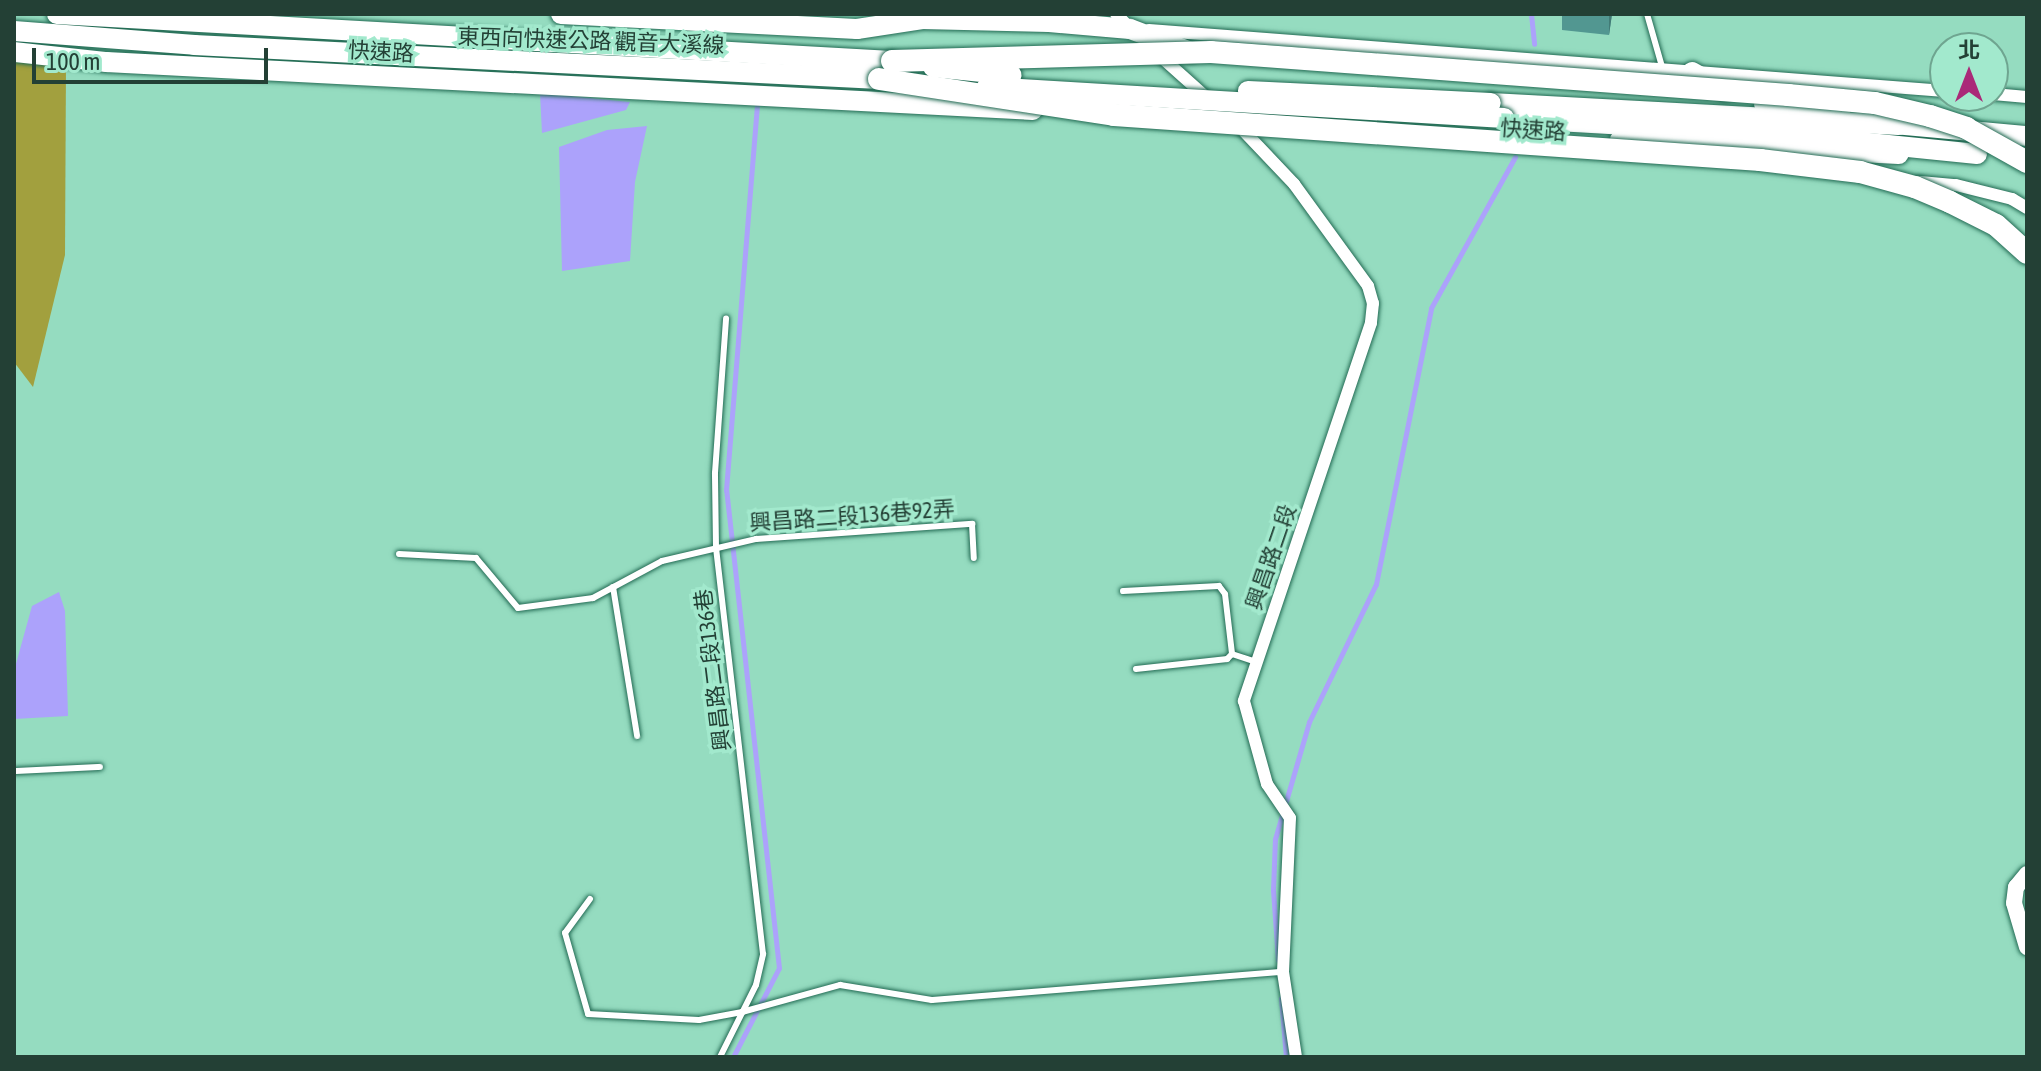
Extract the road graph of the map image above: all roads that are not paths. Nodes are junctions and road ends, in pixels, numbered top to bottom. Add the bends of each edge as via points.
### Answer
1 (57, 14) edge
2 (561, 14) edge
3 (1647, 14) edge
4 (1123, 21) edge
5 (14, 31) edge
6 (14, 52) edge
7 (885, 70) junction
8 (1663, 70) junction
9 (1692, 72) junction
10 (1929, 90) edge
11 (1750, 103) junction
12 (1033, 110) junction
13 (1498, 111) junction
14 (1227, 117) junction
15 (1898, 125) junction
16 (1246, 133) junction
17 (2027, 136) edge
18 (1977, 154) junction
19 (2027, 160) edge
20 (2027, 208) edge
21 (2027, 253) edge
22 (726, 318) dead end
23 (716, 548) junction
24 (399, 554) dead end
25 (974, 558) dead end
26 (613, 587) junction
27 (1123, 591) dead end
28 (1232, 654) junction
29 (1257, 662) junction
30 (1136, 669) dead end
31 (637, 736) dead end
32 (100, 767) dead end
33 (14, 771) edge
34 (2027, 874) edge
35 (590, 899) dead end
36 (2027, 947) edge
37 (1283, 972) junction
38 (742, 1012) junction
39 (720, 1057) edge
40 (1296, 1057) edge

1 - 7 main road, 東西向快速公路 觀音大溪線
2 - 4 main road, 快速路 via 857,29 922,19
3 - 8 lane
4 - 8 street, 快速路
4 - 11 main road, 快速路 via 1204,56 1286,68
4 - 14 street, 興昌路二段
5 - 7 main road, 東西向快速公路 觀音大溪線 via 210,46
6 - 12 main road, 快速路 via 106,62
7 - 13 main road, bridge
7 - 19 highway, bridge via 1211,52 1788,95 1875,103 1930,116
7 - 21 highway, bridge via 1114,115 1760,160 1860,172 1950,202 1996,225
8 - 9 street, 快速路
9 - 10 street, 快速路
9 - 11 main road
11 - 15 main road, 快速路
12 - 14 main road, 快速路
12 - 16 street, 快速路
13 - 15 main road
13 - 18 main road
14 - 16 street, 興昌路二段
14 - 18 main road, 快速路 via 1862,154
15 - 17 main road, 快速路
16 - 20 street, 快速路 via 1956,185
16 - 29 street, 興昌路二段 via 1294,184 1368,286 1373,303 1371,323
18 - 19 main road, 快速路
22 - 23 lane, 興昌路二段136巷 via 715,473
23 - 25 lane, 興昌路二段136巷92弄 via 756,539 972,524
23 - 26 lane, 興昌路二段136巷92弄 via 662,561
23 - 38 lane, 興昌路二段136巷 via 763,929 756,985
24 - 26 lane, 興昌路二段136巷92弄 via 476,558 518,608 593,598
26 - 31 lane
27 - 28 lane via 1219,586 1225,594
28 - 29 lane
28 - 30 lane via 1227,659
29 - 37 street, 興昌路二段 via 1244,701 1267,784 1288,815
32 - 33 lane
34 - 36 street via 2016,887 2014,903
35 - 38 lane via 565,933 588,1014 699,1020
37 - 38 lane via 932,1000 840,985
37 - 40 street, 興昌路二段
38 - 39 lane, 興昌路二段136巷

